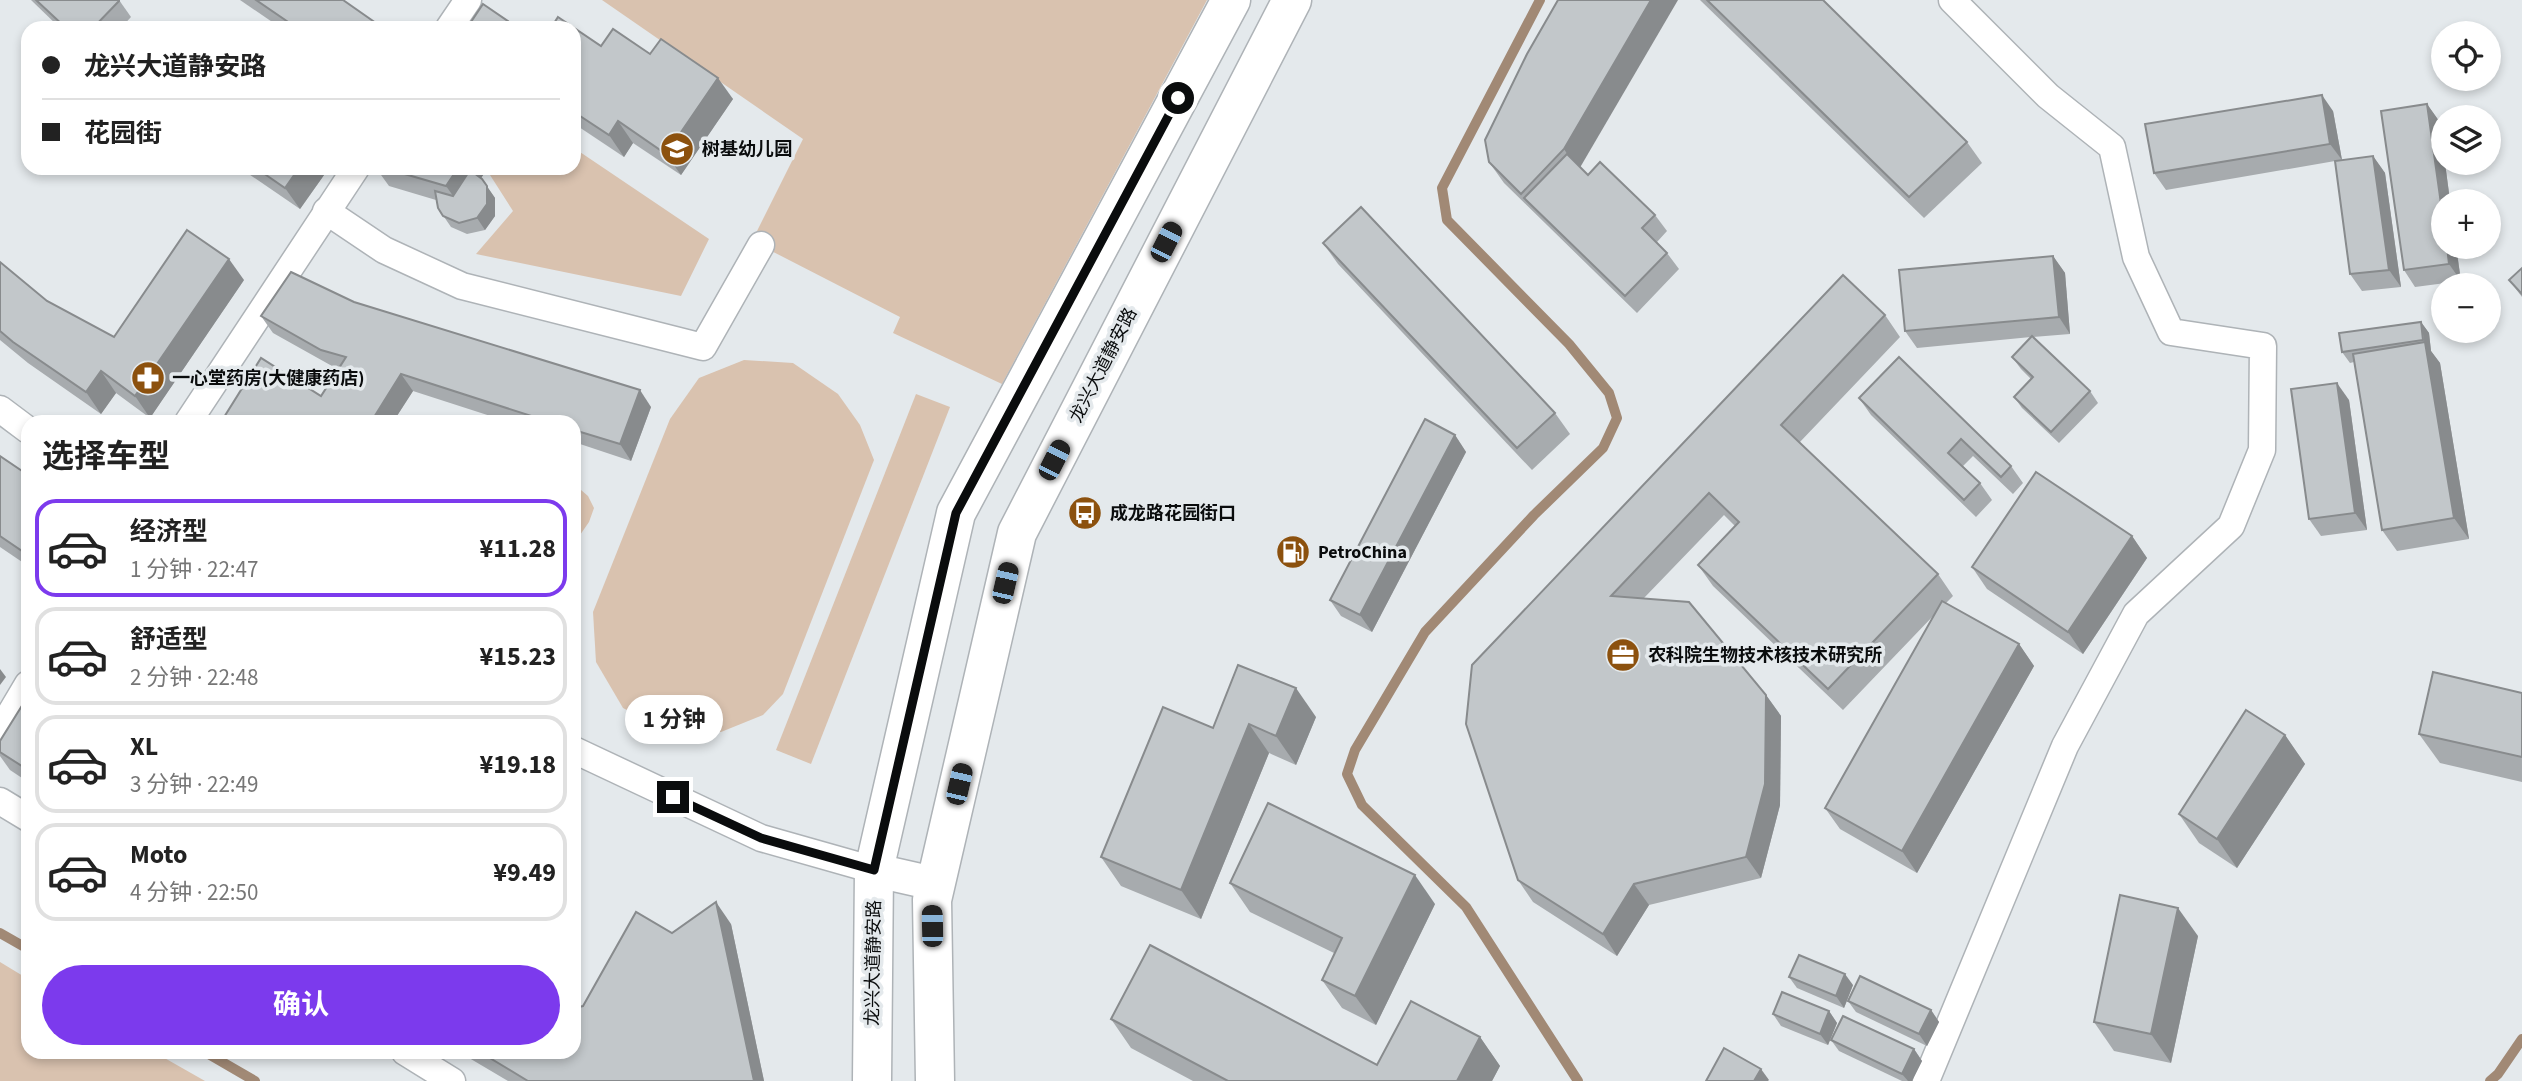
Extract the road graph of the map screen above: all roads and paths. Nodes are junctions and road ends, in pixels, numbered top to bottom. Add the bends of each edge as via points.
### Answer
1 (468, 0) edge
2 (1231, 0) edge
3 (1292, 0) edge
4 (1952, 0) edge
5 (454, 21) edge
6 (351, 175) edge
7 (326, 211) junction
8 (761, 246) dead end
9 (0, 409) edge
10 (193, 415) edge
11 (21, 425) edge
12 (21, 696) edge
13 (0, 731) edge
14 (581, 753) edge
15 (0, 801) edge
16 (21, 814) edge
17 (874, 870) junction
18 (936, 884) junction
19 (416, 1059) edge
20 (452, 1081) edge
21 (872, 1081) edge
22 (935, 1081) edge
23 (1926, 1081) edge

1 - 5 street
2 - 17 main road, 龙兴大道静安路 via 956,513
3 - 18 main road, 龙兴大道静安路 via 1017,533
4 - 23 street via 2048,96 2112,147 2136,257 2171,332 2263,346 2262,450 2231,526 2136,614 2065,746
6 - 7 street
7 - 8 street via 384,250 462,286 703,347
7 - 10 street
9 - 11 street
12 - 13 street
14 - 17 street via 761,838
15 - 16 street
17 - 18 street
17 - 21 main road, 龙兴大道静安路
18 - 22 main road, 龙兴大道静安路 via 932,900
19 - 20 street

